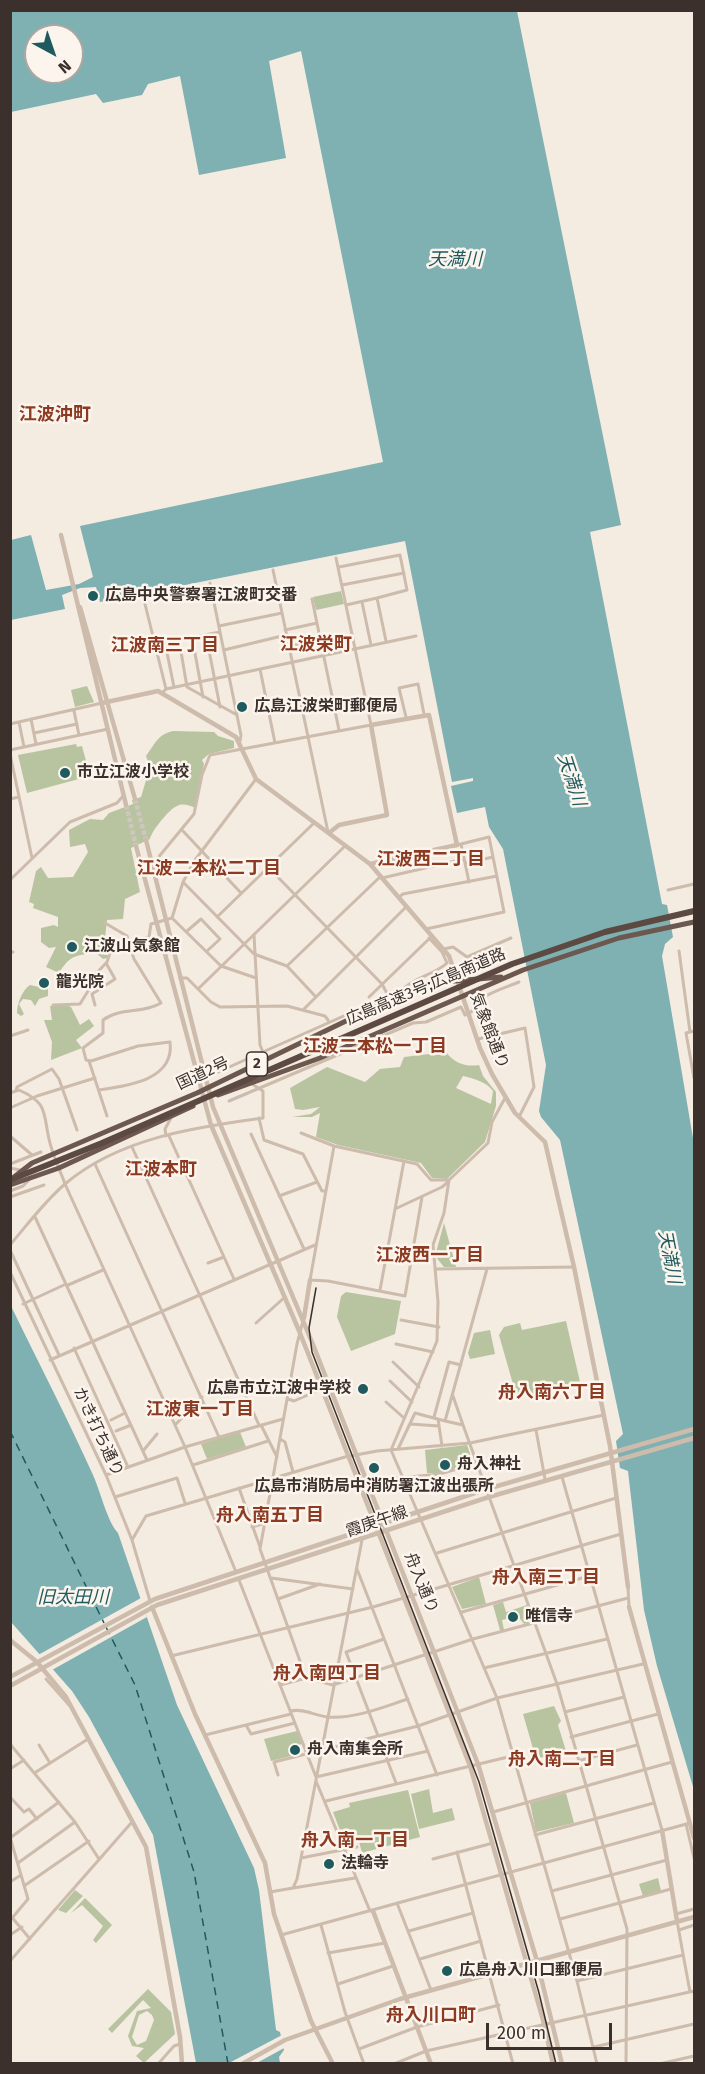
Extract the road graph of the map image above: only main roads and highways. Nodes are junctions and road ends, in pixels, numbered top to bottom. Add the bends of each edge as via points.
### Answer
1 (694, 910) edge
2 (694, 922) edge
3 (512, 975) junction
4 (10, 1180) edge
5 (10, 1185) edge

1 - 4 highway, 広島高速3号;広島南道路, bridge via 594,935 512,964
2 - 3 highway, 国道2号 / 2 via 619,938
3 - 4 highway, 国道2号 / 2 via 431,983 389,997 208,1087 55,1154
3 - 5 highway, 国道2号 / 2 via 385,1033 210,1098 59,1168

